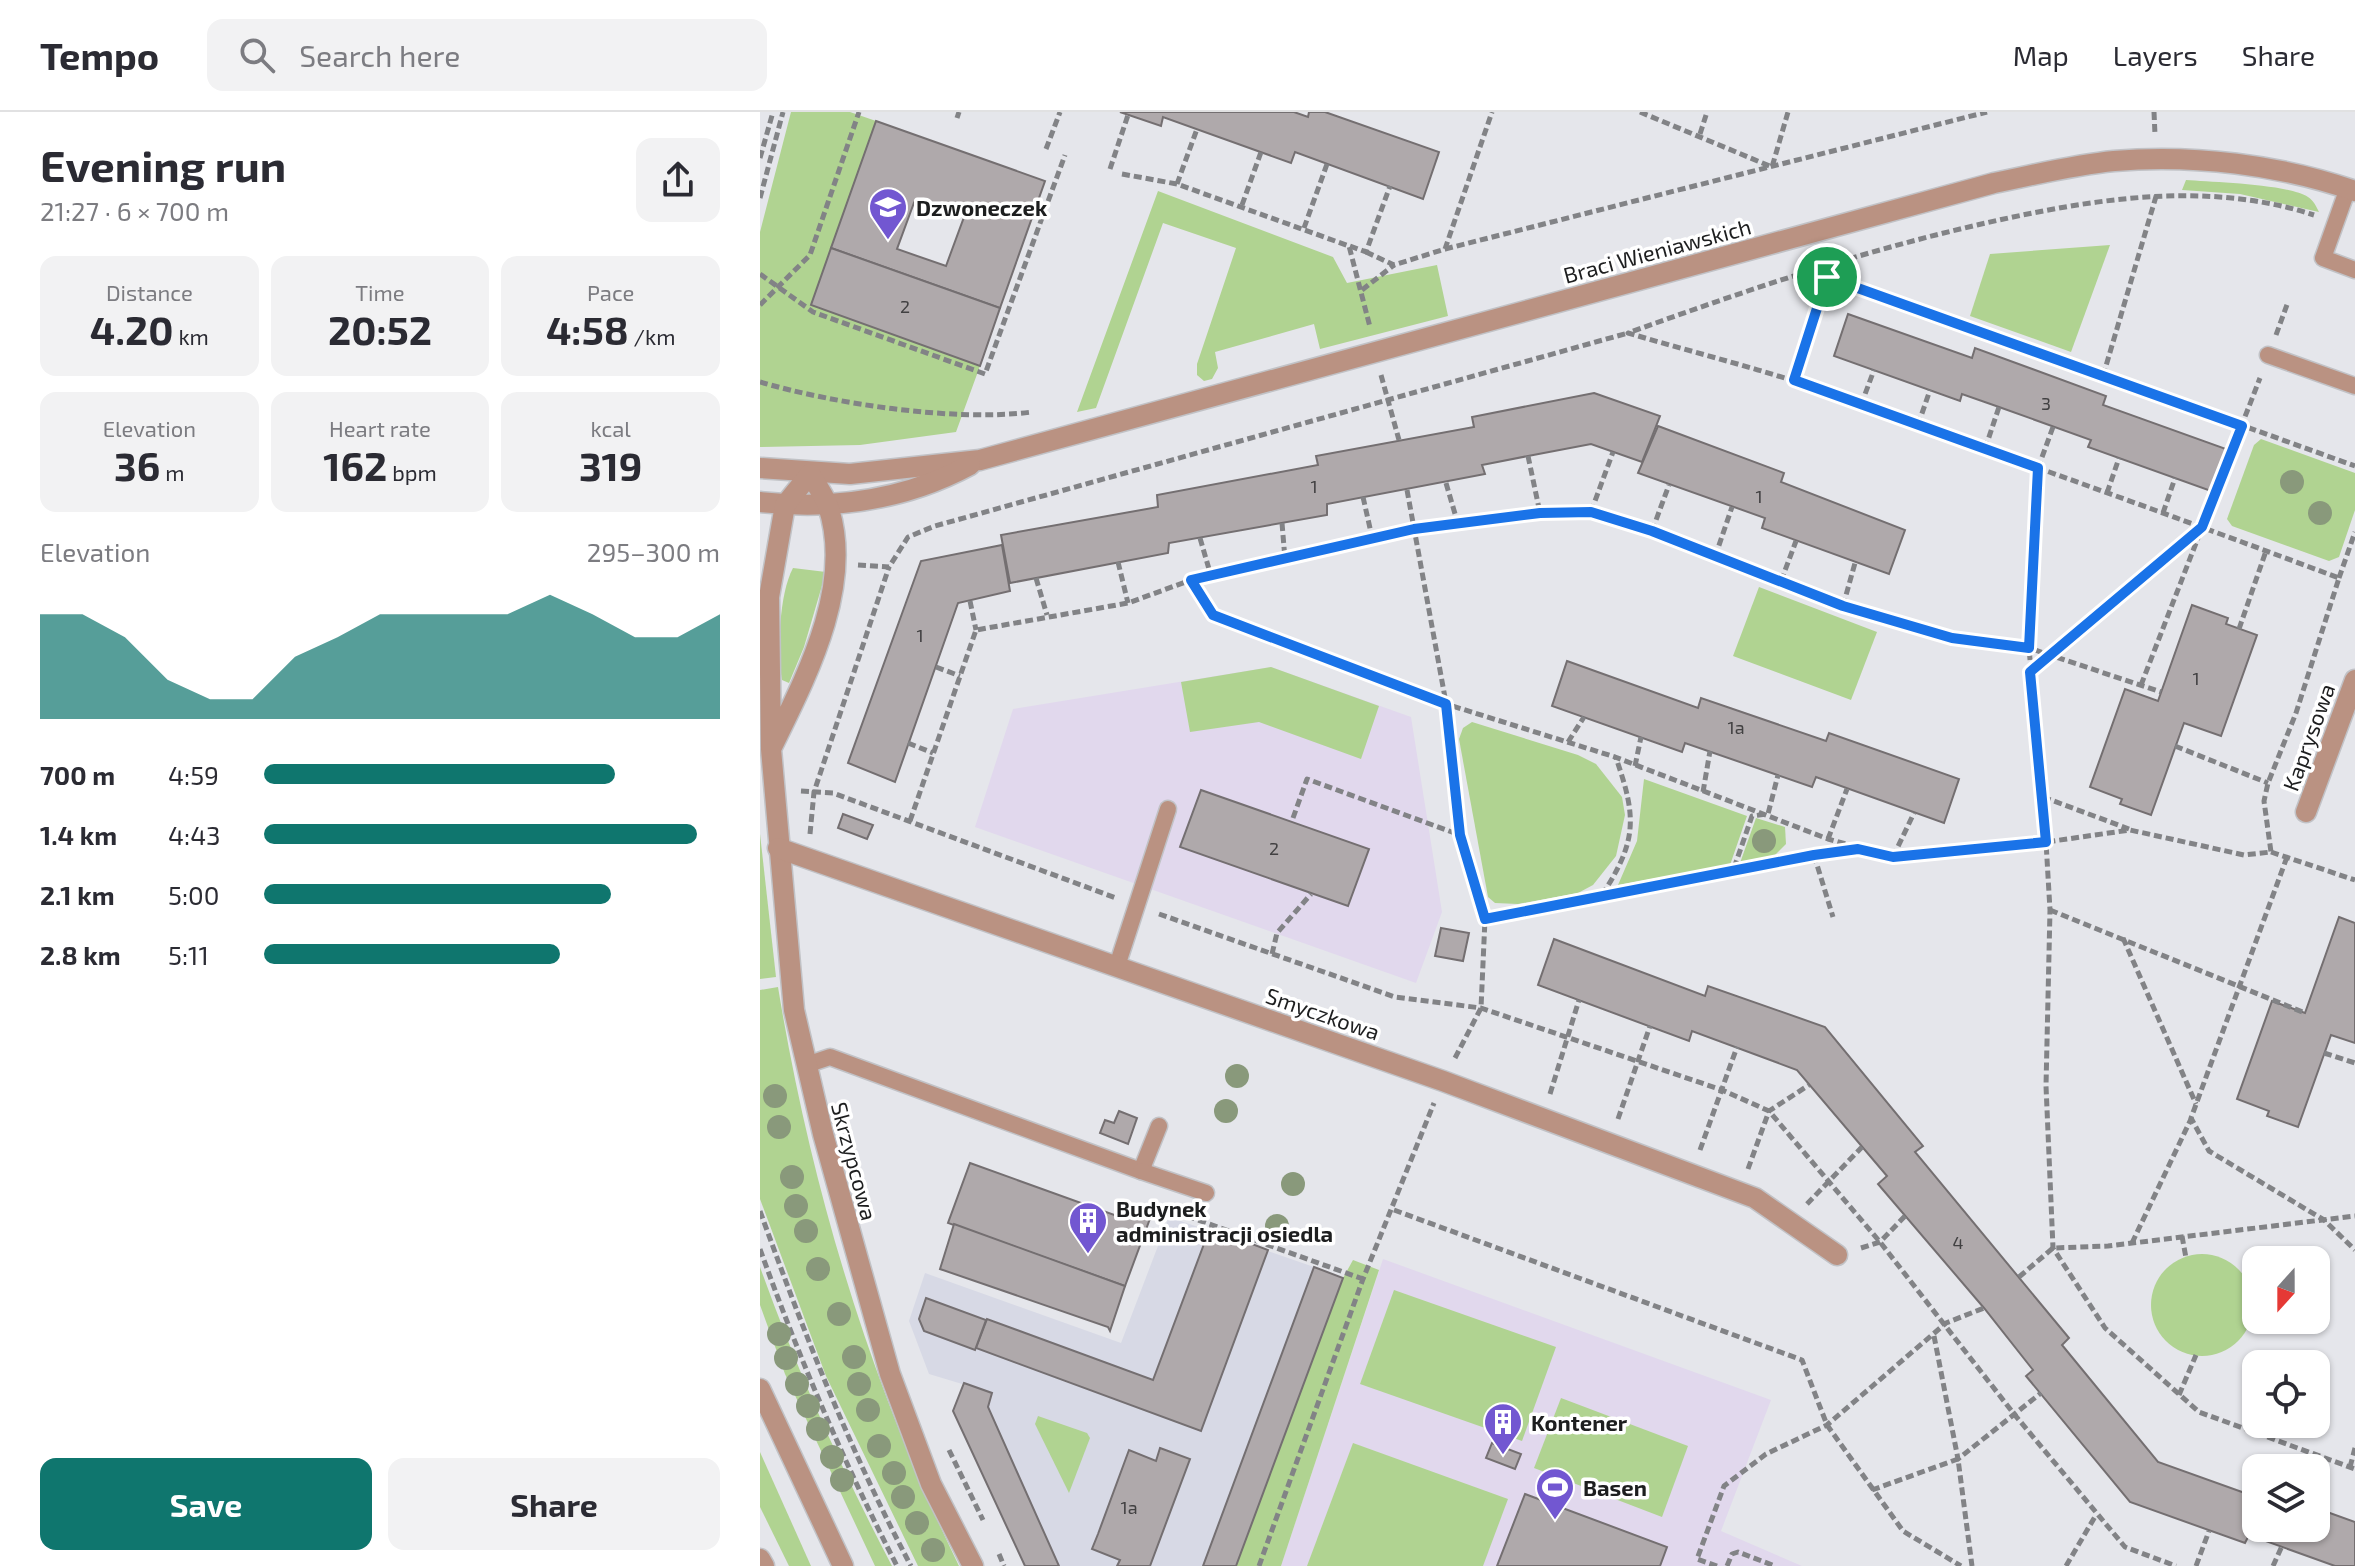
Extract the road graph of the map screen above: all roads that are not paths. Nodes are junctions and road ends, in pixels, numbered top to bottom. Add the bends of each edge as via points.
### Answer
1 (2351, 189) edge
2 (2355, 270) edge
3 (2268, 355) road end
4 (2355, 386) edge
5 (980, 460) junction
6 (760, 468) edge
7 (810, 474) junction
8 (760, 502) edge
9 (785, 505) junction
10 (828, 505) junction
11 (2355, 680) edge
12 (771, 749) junction
13 (1168, 809) dead end
14 (2306, 812) dead end
15 (778, 848) junction
16 (1117, 966) junction
17 (806, 1065) junction
18 (1159, 1126) dead end
19 (1141, 1171) junction
20 (1206, 1193) dead end
21 (1837, 1255) road end
22 (760, 1389) edge
23 (760, 1559) edge
24 (764, 1566) edge
25 (843, 1566) edge
26 (973, 1566) edge

1 - 2 lane via 2323,258
1 - 5 street, Braci Wieniawskich via 2258,167 2156,160 2115,161 1994,183
3 - 4 lane
5 - 7 street, Braci Wieniawskich
5 - 10 street, Braci Wieniawskich via 944,479 890,496
6 - 7 street, Braci Wieniawskich
7 - 9 street, Skrzypcowa
7 - 10 street
8 - 9 street, Braci Wieniawskich
9 - 10 street, Braci Wieniawskich
9 - 12 street, Skrzypcowa via 769,597
10 - 12 street via 834,564 822,628 803,684
11 - 14 street, Kaprysowa
12 - 15 street, Skrzypcowa
13 - 16 lane
15 - 16 street, Smyczkowa
15 - 17 street, Skrzypcowa via 794,1010
16 - 21 street, Smyczkowa via 1755,1198
17 - 19 lane via 830,1057
17 - 26 street, Skrzypcowa via 890,1374 931,1484
18 - 19 lane
19 - 20 lane
22 - 25 street
23 - 24 street

